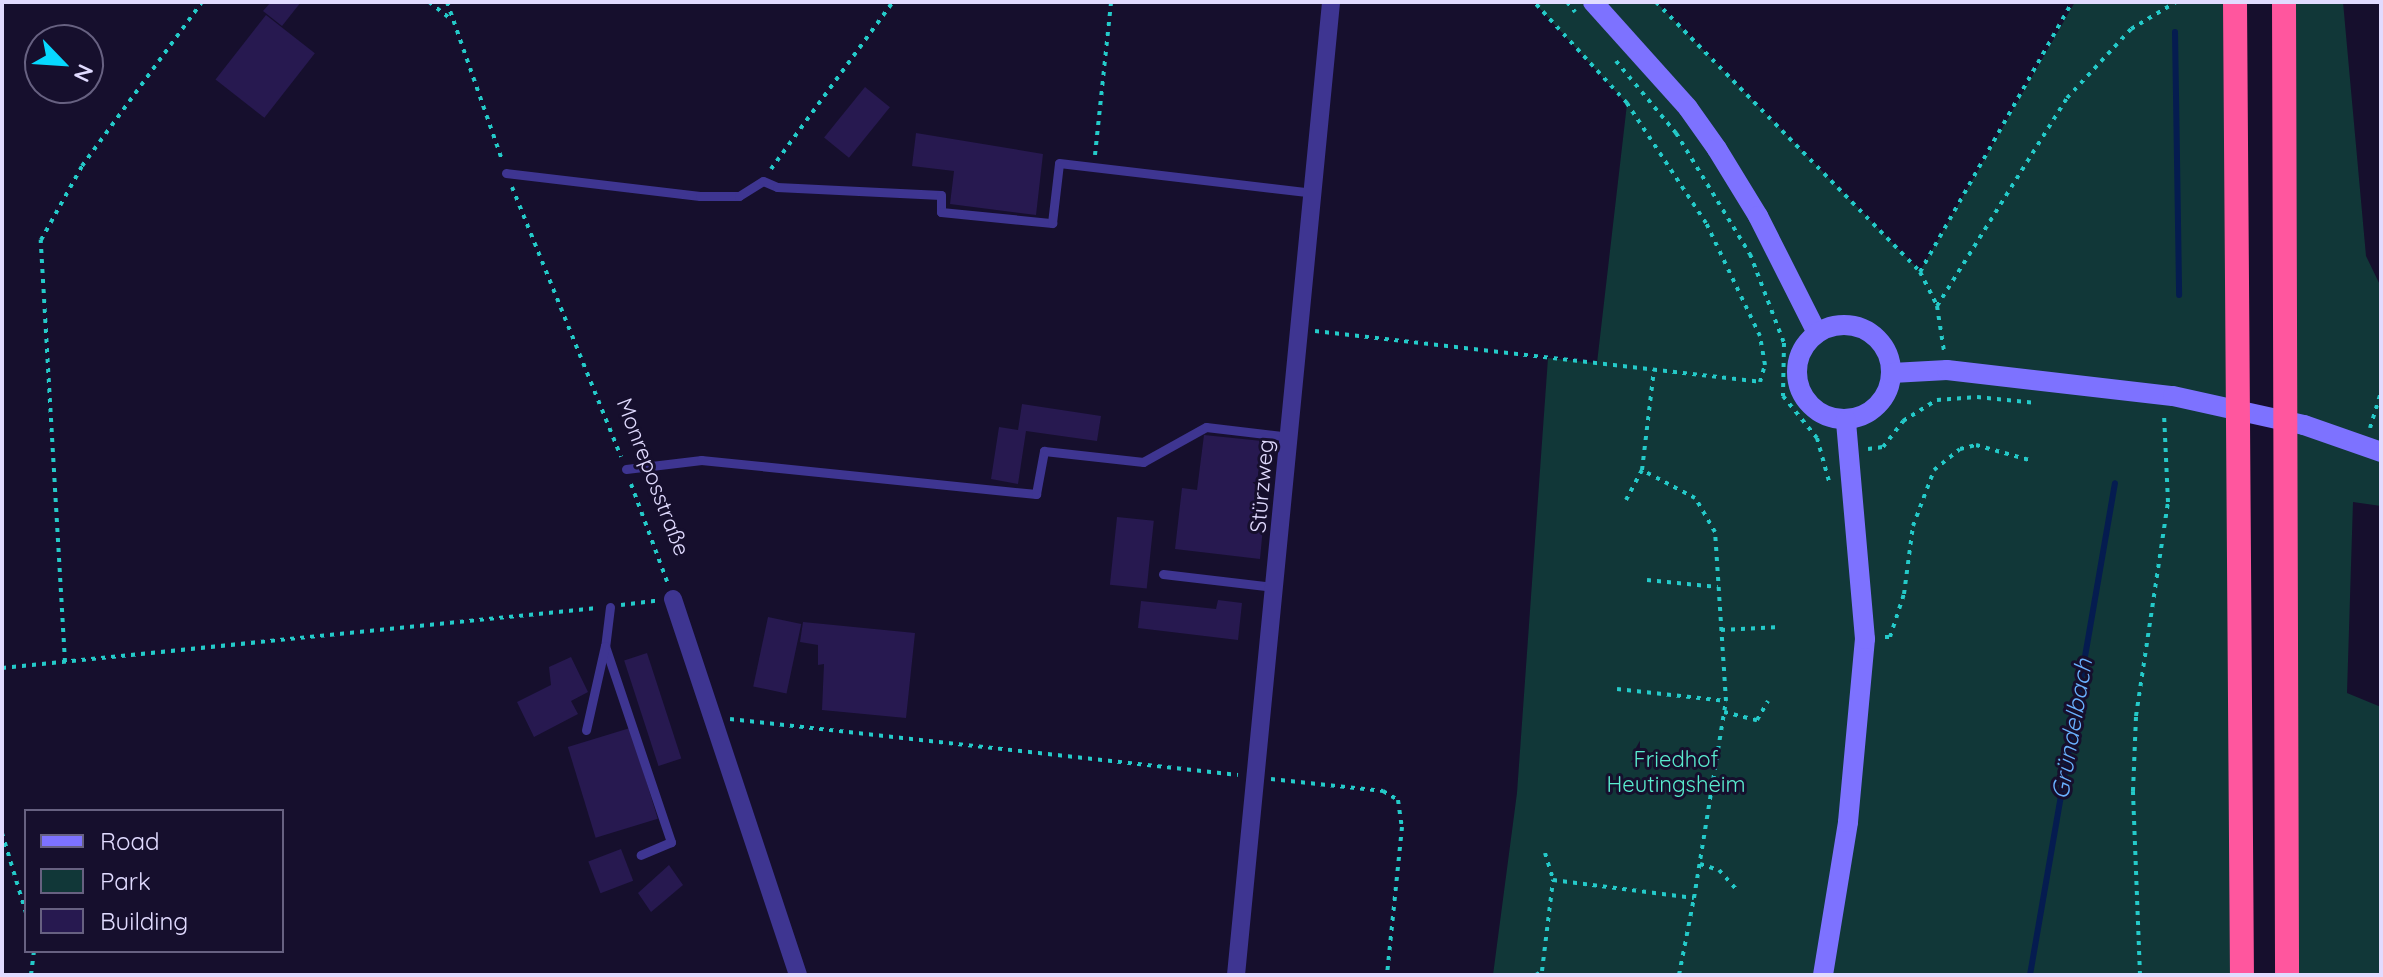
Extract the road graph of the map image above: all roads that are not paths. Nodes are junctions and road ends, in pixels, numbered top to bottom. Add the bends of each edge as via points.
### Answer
1 (1331, 2) edge
2 (1593, 2) edge
3 (2235, 2) edge
4 (2284, 2) edge
5 (506, 173) road end
6 (1313, 193) junction
7 (1817, 333) junction
8 (1892, 373) junction
9 (1846, 420) junction
10 (1291, 437) junction
11 (2373, 449) edge
12 (626, 469) road end
13 (1163, 574) dead end
14 (1277, 588) junction
15 (673, 599) road end
16 (610, 607) road end
17 (605, 646) junction
18 (586, 730) dead end
19 (641, 855) dead end
20 (798, 975) edge
21 (1236, 975) edge
22 (1823, 975) edge
23 (2242, 975) edge
24 (2287, 975) edge

1 - 6 street, Stürzweg
2 - 7 main road via 1688,108 1717,149 1758,216
3 - 23 highway
4 - 24 highway
5 - 6 lane via 700,196 739,196 763,181 777,187 941,195 941,212 1052,223 1059,163
6 - 10 street, Stürzweg
7 - 8 main road via 1831,326 1860,327 1884,345
7 - 9 main road via 1798,361 1800,387 1813,409
8 - 9 main road via 1883,400 1860,417
8 - 11 main road via 1947,370 2173,396
9 - 22 main road via 1865,639 1848,822
10 - 12 lane via 1206,427 1143,462 1044,451 1036,494 701,460
10 - 14 street, Stürzweg
13 - 14 lane
14 - 21 street, Stürzweg
15 - 20 street
16 - 17 lane
17 - 18 lane
17 - 19 lane via 671,842

